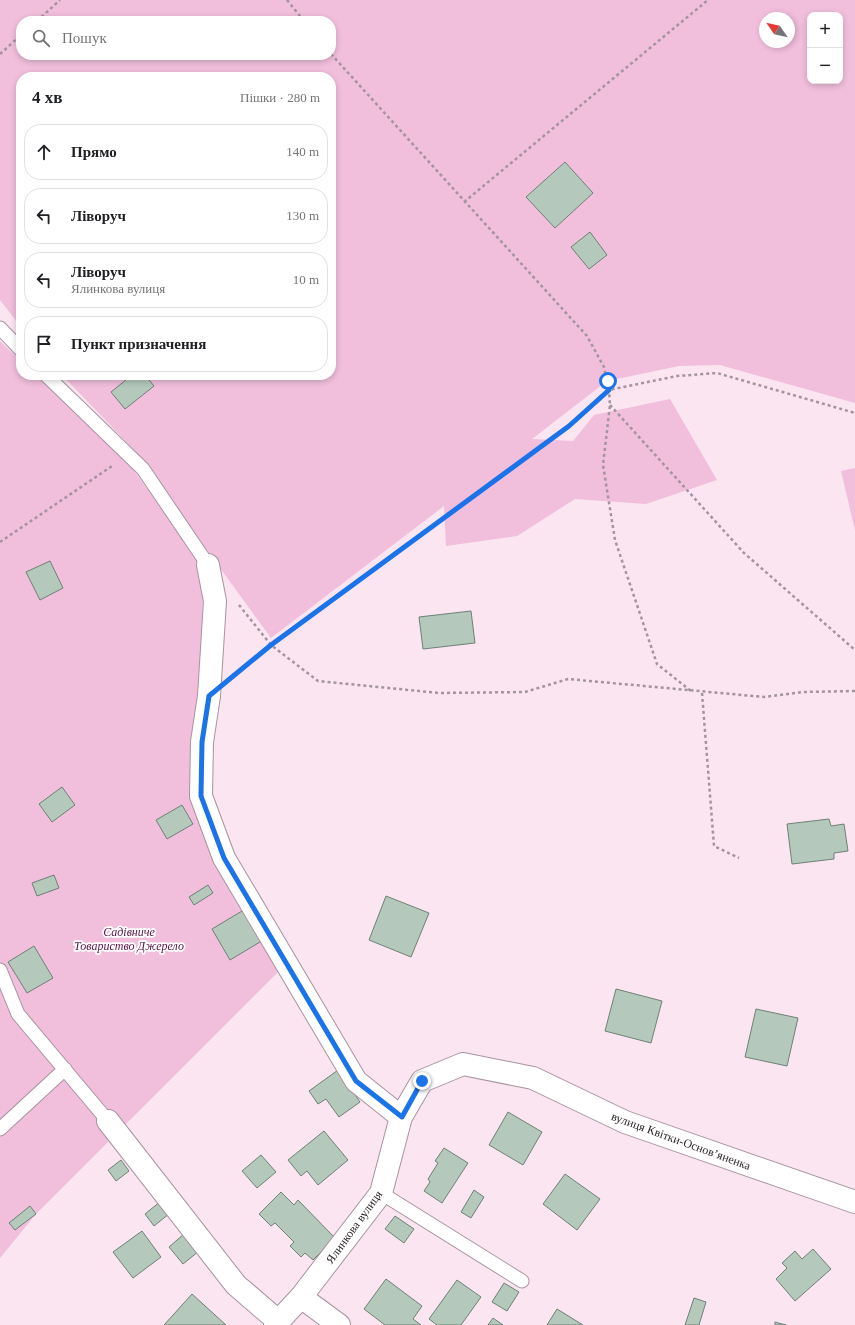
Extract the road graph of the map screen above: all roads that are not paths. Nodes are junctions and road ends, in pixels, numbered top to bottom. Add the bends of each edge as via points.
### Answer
1 (0, 328) edge
2 (16, 345) edge
3 (51, 380) edge
4 (208, 565) joint
5 (0, 970) edge
6 (463, 1064) joint
7 (65, 1069) junction
8 (402, 1117) junction
9 (108, 1121) joint
10 (0, 1129) edge
11 (381, 1193) junction
12 (855, 1202) edge
13 (522, 1281) dead end
14 (301, 1297) junction
15 (276, 1323) edge
16 (338, 1325) edge

1 - 2 lane
3 - 4 lane via 143,469
4 - 8 street via 215,601 209,696 202,742 201,796 224,858 356,1081
5 - 7 lane via 18,1014
6 - 8 street, Ялинкова вулиця via 422,1081
6 - 12 street, вулиця Квітки-Основʼяненка via 533,1078 625,1122
7 - 9 lane
7 - 10 lane
8 - 11 street, Ялинкова вулиця
9 - 15 street via 236,1285
11 - 13 lane
11 - 14 street, Ялинкова вулиця
14 - 15 street, Ялинкова вулиця
14 - 16 street

